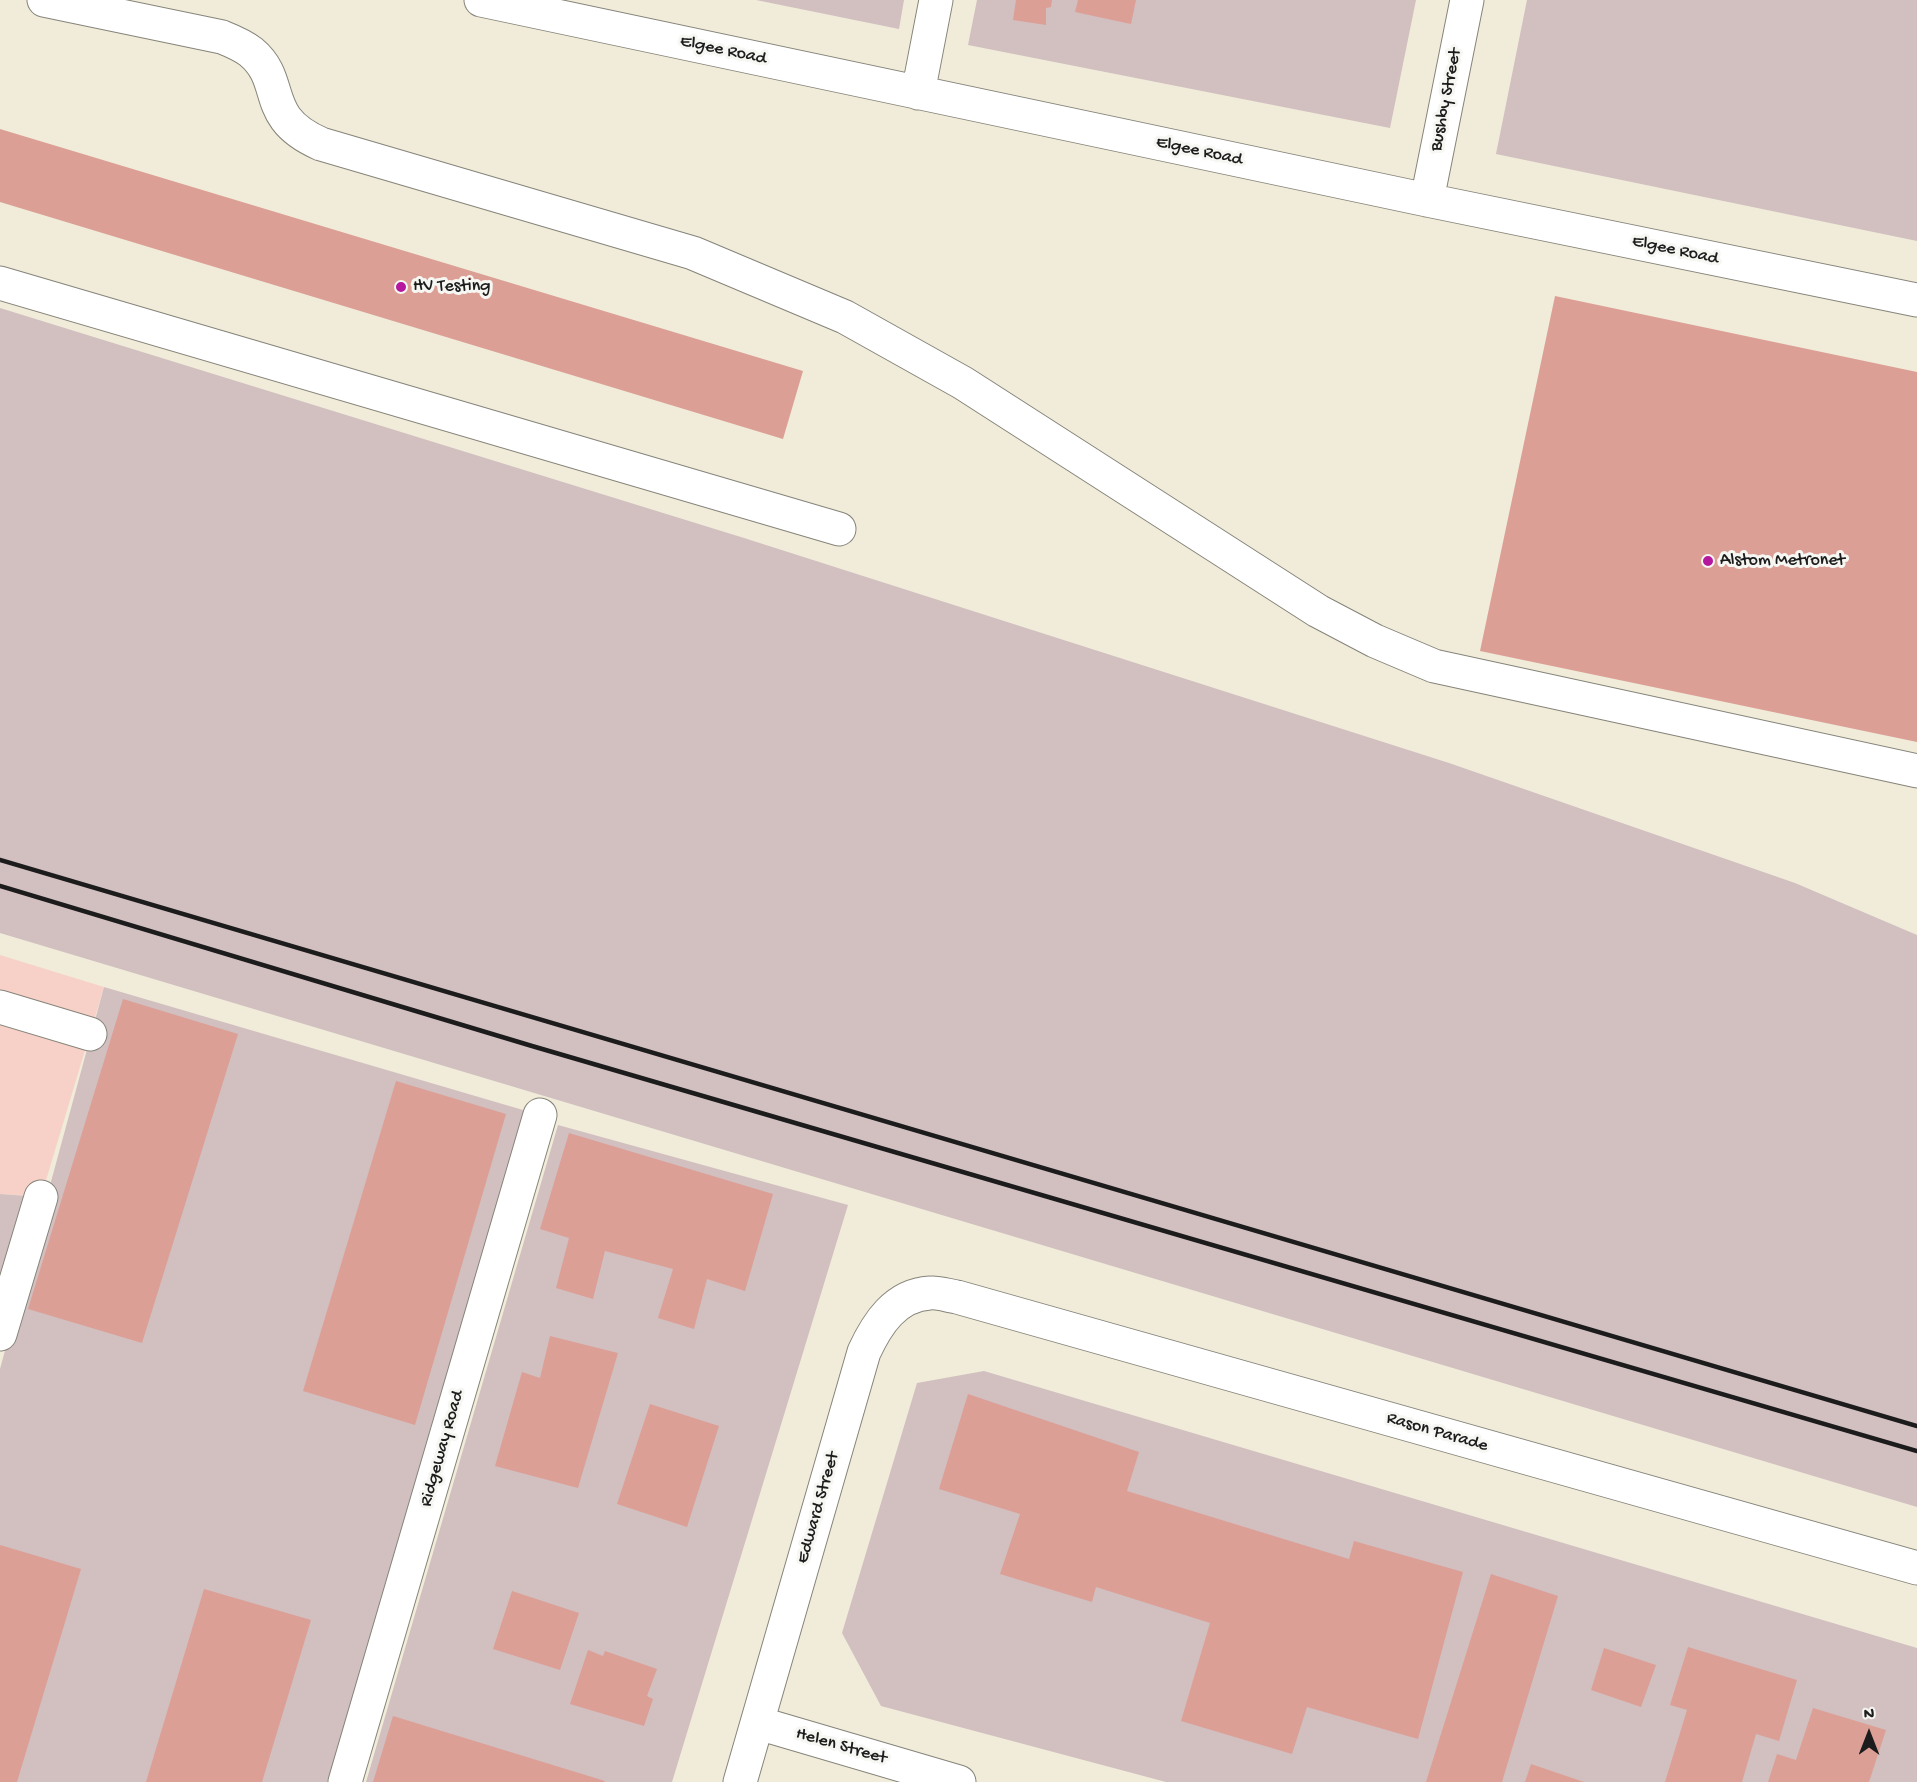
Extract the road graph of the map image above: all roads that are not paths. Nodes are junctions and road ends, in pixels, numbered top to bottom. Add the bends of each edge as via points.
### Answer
1 (44, 0) edge
2 (481, 0) edge
3 (936, 0) edge
4 (1467, 0) edge
5 (918, 93) junction
6 (1427, 201) junction
7 (0, 283) edge
8 (1917, 300) edge
9 (839, 530) dead end
10 (1917, 771) edge
11 (0, 1007) edge
12 (90, 1034) dead end
13 (540, 1115) dead end
14 (41, 1197) dead end
15 (957, 1297) joint
16 (0, 1334) edge
17 (1917, 1568) edge
18 (758, 1723) junction
19 (345, 1782) edge
20 (740, 1782) edge
21 (958, 1782) edge

1 - 10 street via 222,37 239,44 264,67 275,102 291,126 321,144 693,254 845,317 963,382 1318,610 1434,666
2 - 5 street, Elgee Road
3 - 5 street
4 - 6 street, Bushby Street
5 - 6 street, Elgee Road
6 - 8 street, Elgee Road
7 - 9 street
11 - 12 street
13 - 19 street, Ridgeway Road
14 - 16 street
15 - 17 street, Rason Parade
15 - 18 street, Edward Street via 930,1293 902,1300 878,1322 864,1352
18 - 20 street, Edward Street
18 - 21 street, Helen Street

